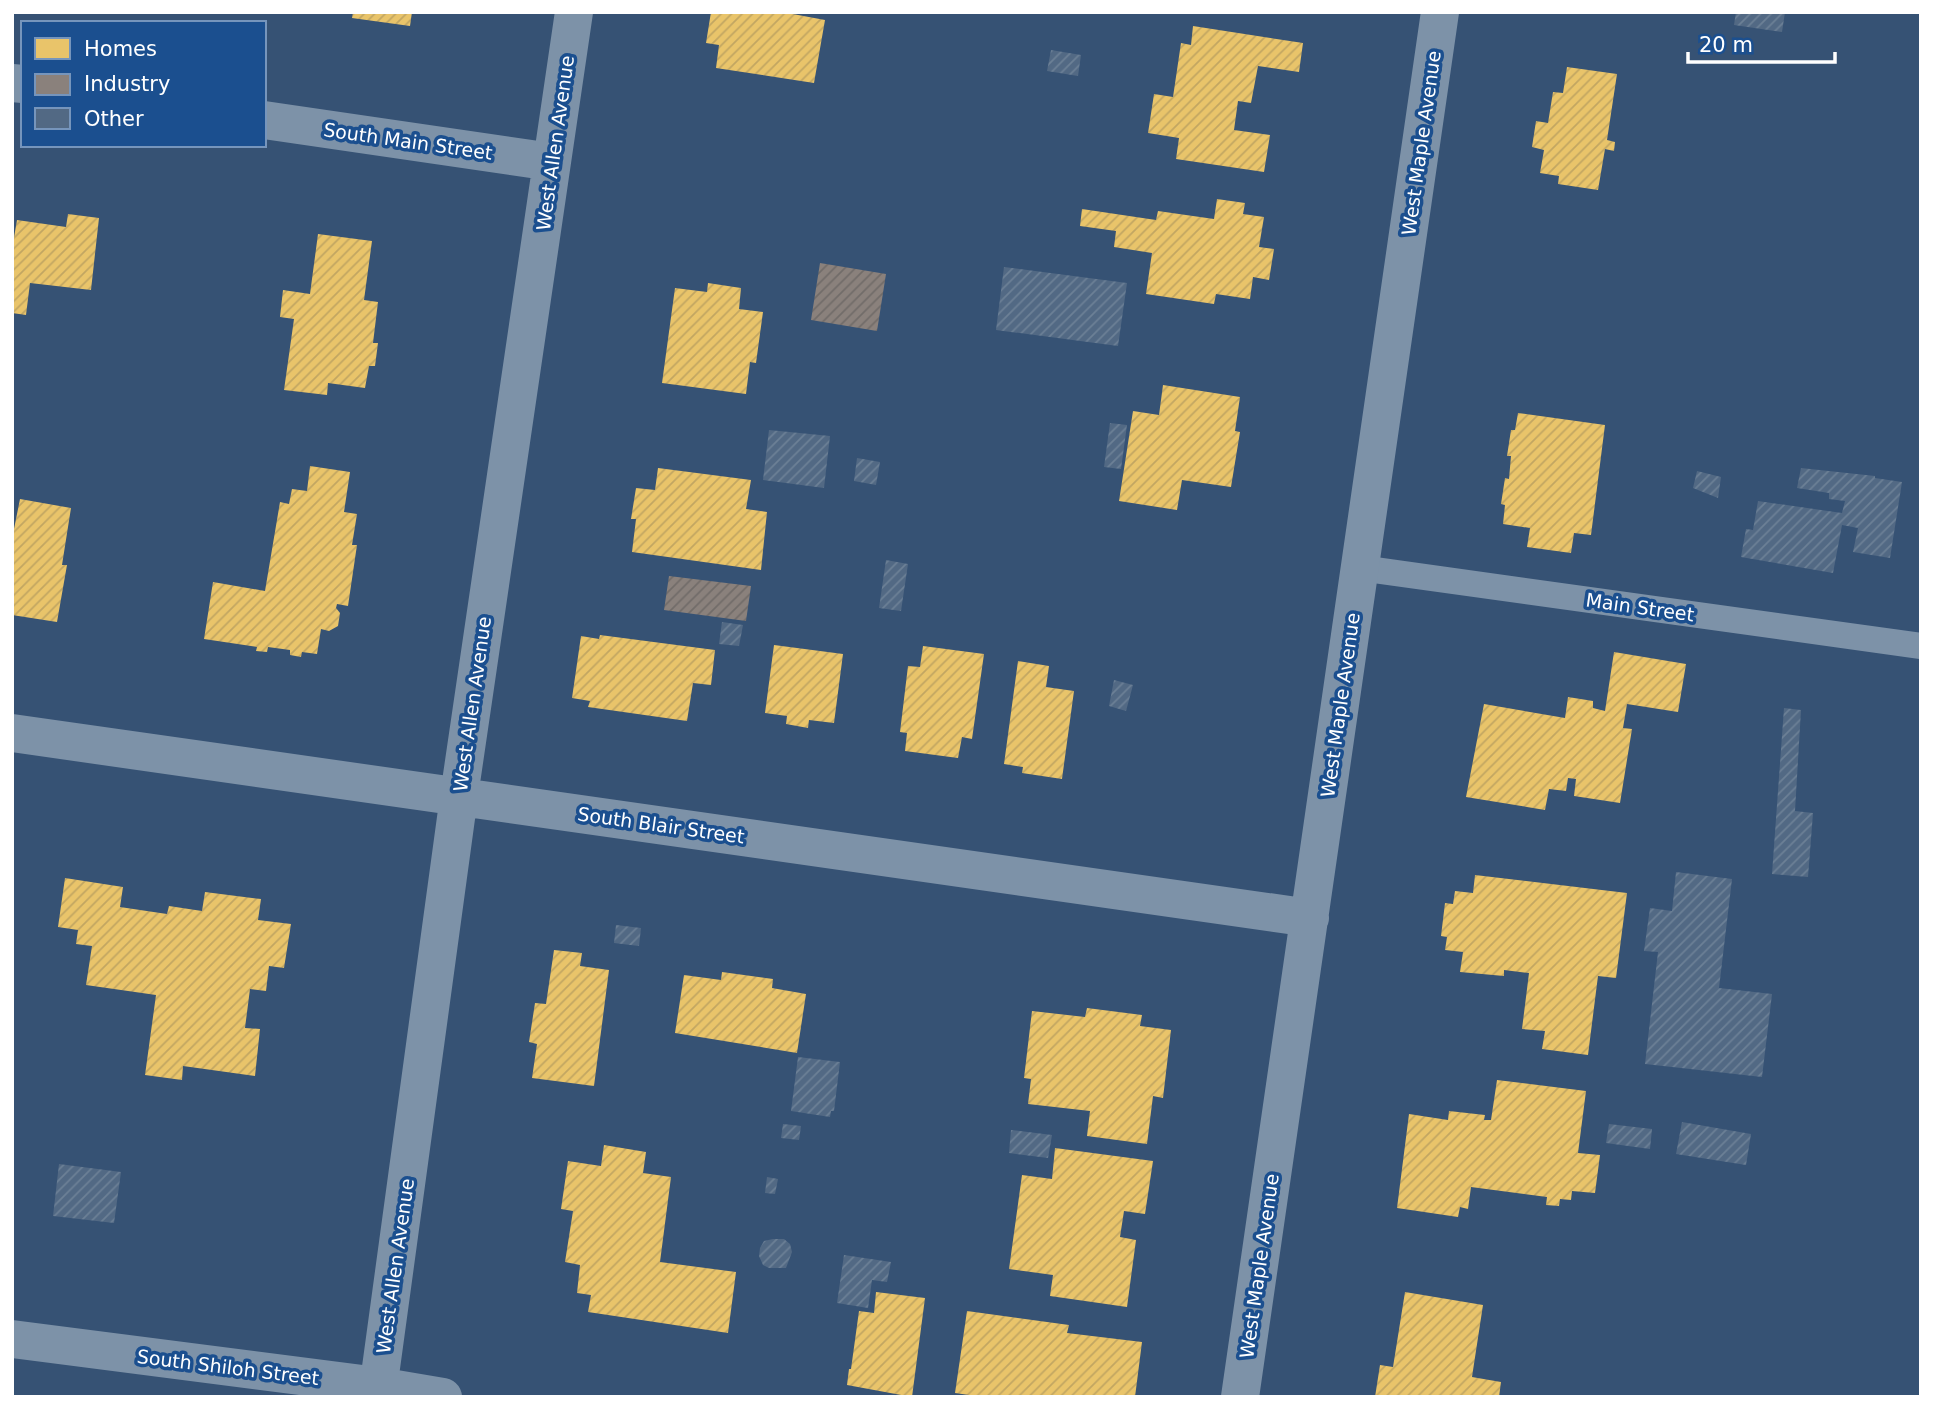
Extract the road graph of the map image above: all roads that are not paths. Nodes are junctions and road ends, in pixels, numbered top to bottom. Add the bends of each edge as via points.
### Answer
1 (574, 12) edge
2 (1440, 12) edge
3 (266, 120) edge
4 (552, 162) junction
5 (1360, 568) junction
6 (1921, 646) edge
7 (12, 733) edge
8 (459, 796) junction
9 (1310, 918) junction
10 (12, 1339) edge
11 (377, 1391) edge
12 (443, 1397) edge
13 (1240, 1397) edge

1 - 4 street, West Allen Avenue
2 - 5 street, West Maple Avenue
3 - 4 street, South Main Street
4 - 8 street, West Allen Avenue
5 - 6 lane, Main Street
5 - 9 street, West Maple Avenue
7 - 8 street, South Blair Street
8 - 9 street, South Blair Street
8 - 11 street, West Allen Avenue
9 - 13 street, West Maple Avenue
10 - 11 street, South Shiloh Street
11 - 12 street, South Shiloh Street

